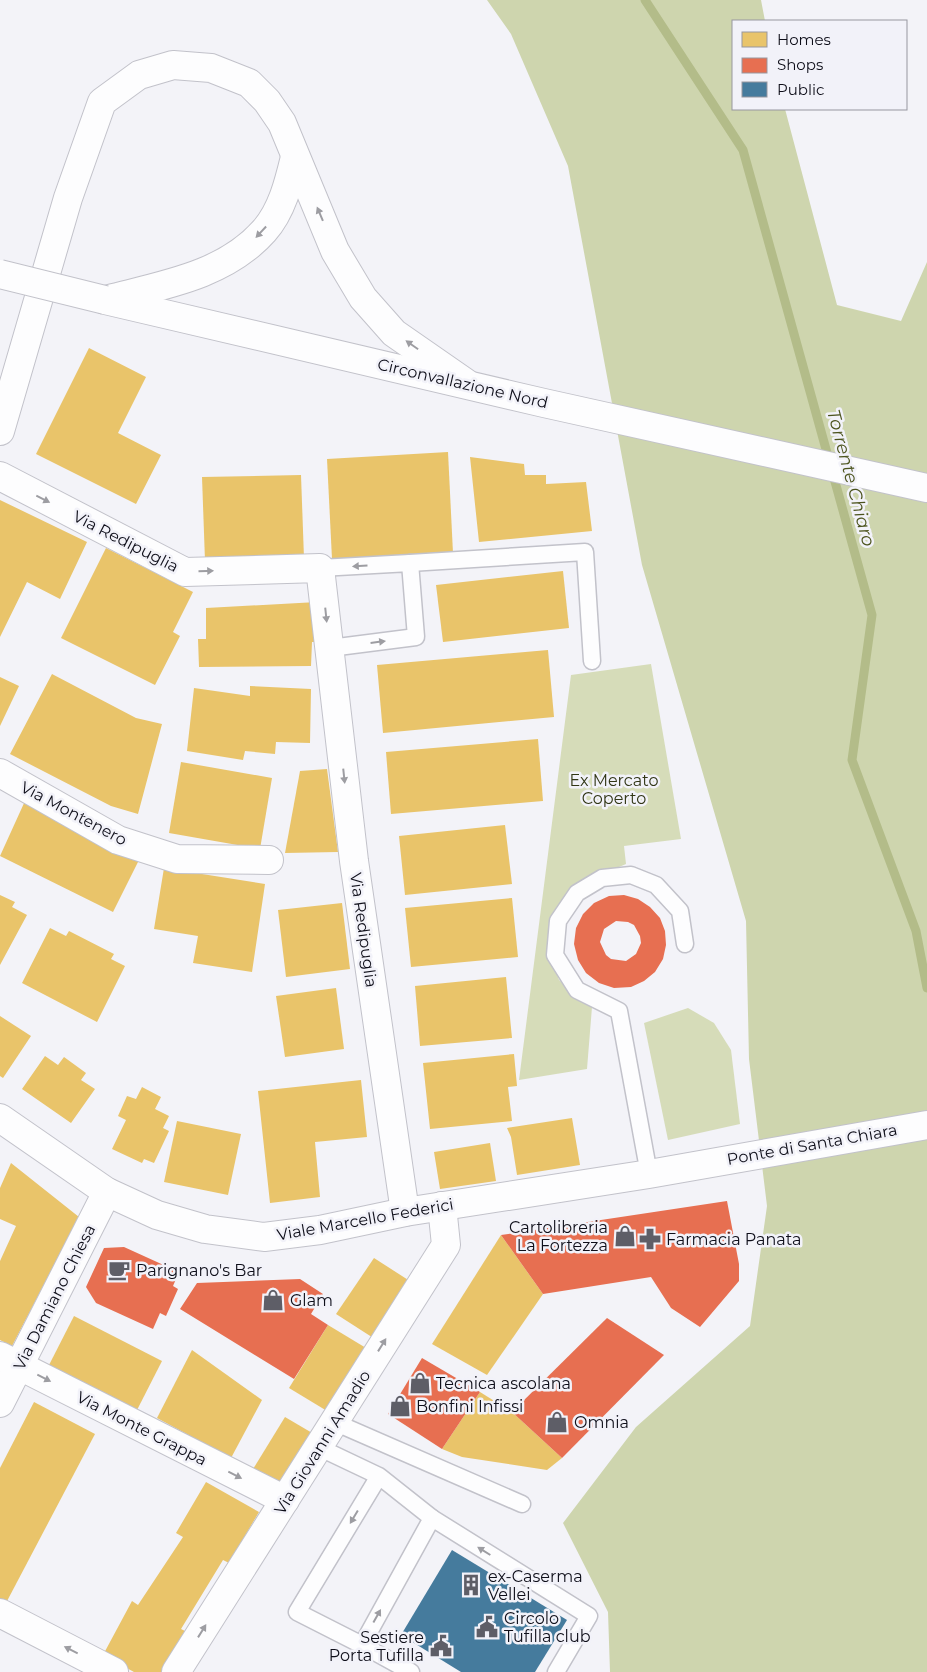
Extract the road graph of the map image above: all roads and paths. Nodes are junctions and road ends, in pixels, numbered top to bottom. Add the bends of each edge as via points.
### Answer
1 (296, 157) junction
2 (0, 274) edge
3 (106, 300) junction
4 (466, 383) junction
5 (0, 427) edge
6 (0, 476) edge
7 (927, 488) edge
8 (410, 563) junction
9 (320, 568) junction
10 (330, 648) junction
11 (592, 661) dead end
12 (0, 773) edge
13 (268, 860) dead end
14 (686, 944) dead end
15 (0, 1118) edge
16 (927, 1125) edge
17 (696, 1164) joint
18 (649, 1174) junction
19 (107, 1192) junction
20 (442, 1206) junction
21 (405, 1212) junction
22 (10, 1360) edge
23 (0, 1402) edge
24 (334, 1422) junction
25 (318, 1447) junction
26 (379, 1476) junction
27 (285, 1500) junction
28 (522, 1504) dead end
29 (432, 1518) junction
30 (0, 1613) edge
31 (362, 1645) junction
32 (114, 1672) edge
33 (176, 1672) edge
34 (411, 1672) edge
35 (556, 1672) edge

1 -> 3 street via 285,194 265,230 232,260 186,280
4 -> 1 street via 394,333 363,298 335,251
1 - 5 street via 282,123 267,101 249,83 211,68 173,65 139,75 102,102 68,198
2 - 3 street, Circonvallazione Nord, bridge
3 - 4 street, Circonvallazione Nord
4 - 7 street, Circonvallazione Nord
6 -> 9 street, Via Redipuglia via 185,572
8 -> 9 lane, Via Redipuglia
10 -> 8 lane via 416,638
8 - 11 lane, Via Redipuglia via 585,552
9 -> 10 street, Via Redipuglia
10 -> 21 street, Via Redipuglia via 354,861
12 - 13 street, Via Montenero via 118,840 177,859
14 - 18 lane via 680,911 656,885 631,875 602,878 576,893 558,922 555,954 577,990 619,1011
15 - 19 street, Viale Marcello Federici
16 - 17 street, Ponte di Santa Chiara
17 - 18 street, Viale Marcello Federici
18 - 20 street, Viale Marcello Federici
19 - 21 street, Viale Marcello Federici via 157,1215 206,1229 264,1236 320,1230
19 - 22 street, Via Damiano Chiesa
20 - 21 street, Viale Marcello Federici
24 -> 20 street, Via Giovanni Amadio via 446,1245
22 - 23 street, Via Damiano Chiesa
22 -> 27 street, Via Monte Grappa
24 - 25 street, Via Giovanni Amadio
24 - 28 lane
25 - 26 lane
25 - 27 street, Via Giovanni Amadio
26 - 29 lane
26 -> 31 lane via 297,1612
33 -> 27 street, Via Giovanni Amadio
31 -> 29 lane
35 -> 29 lane via 589,1616
32 -> 30 street
31 - 34 lane

